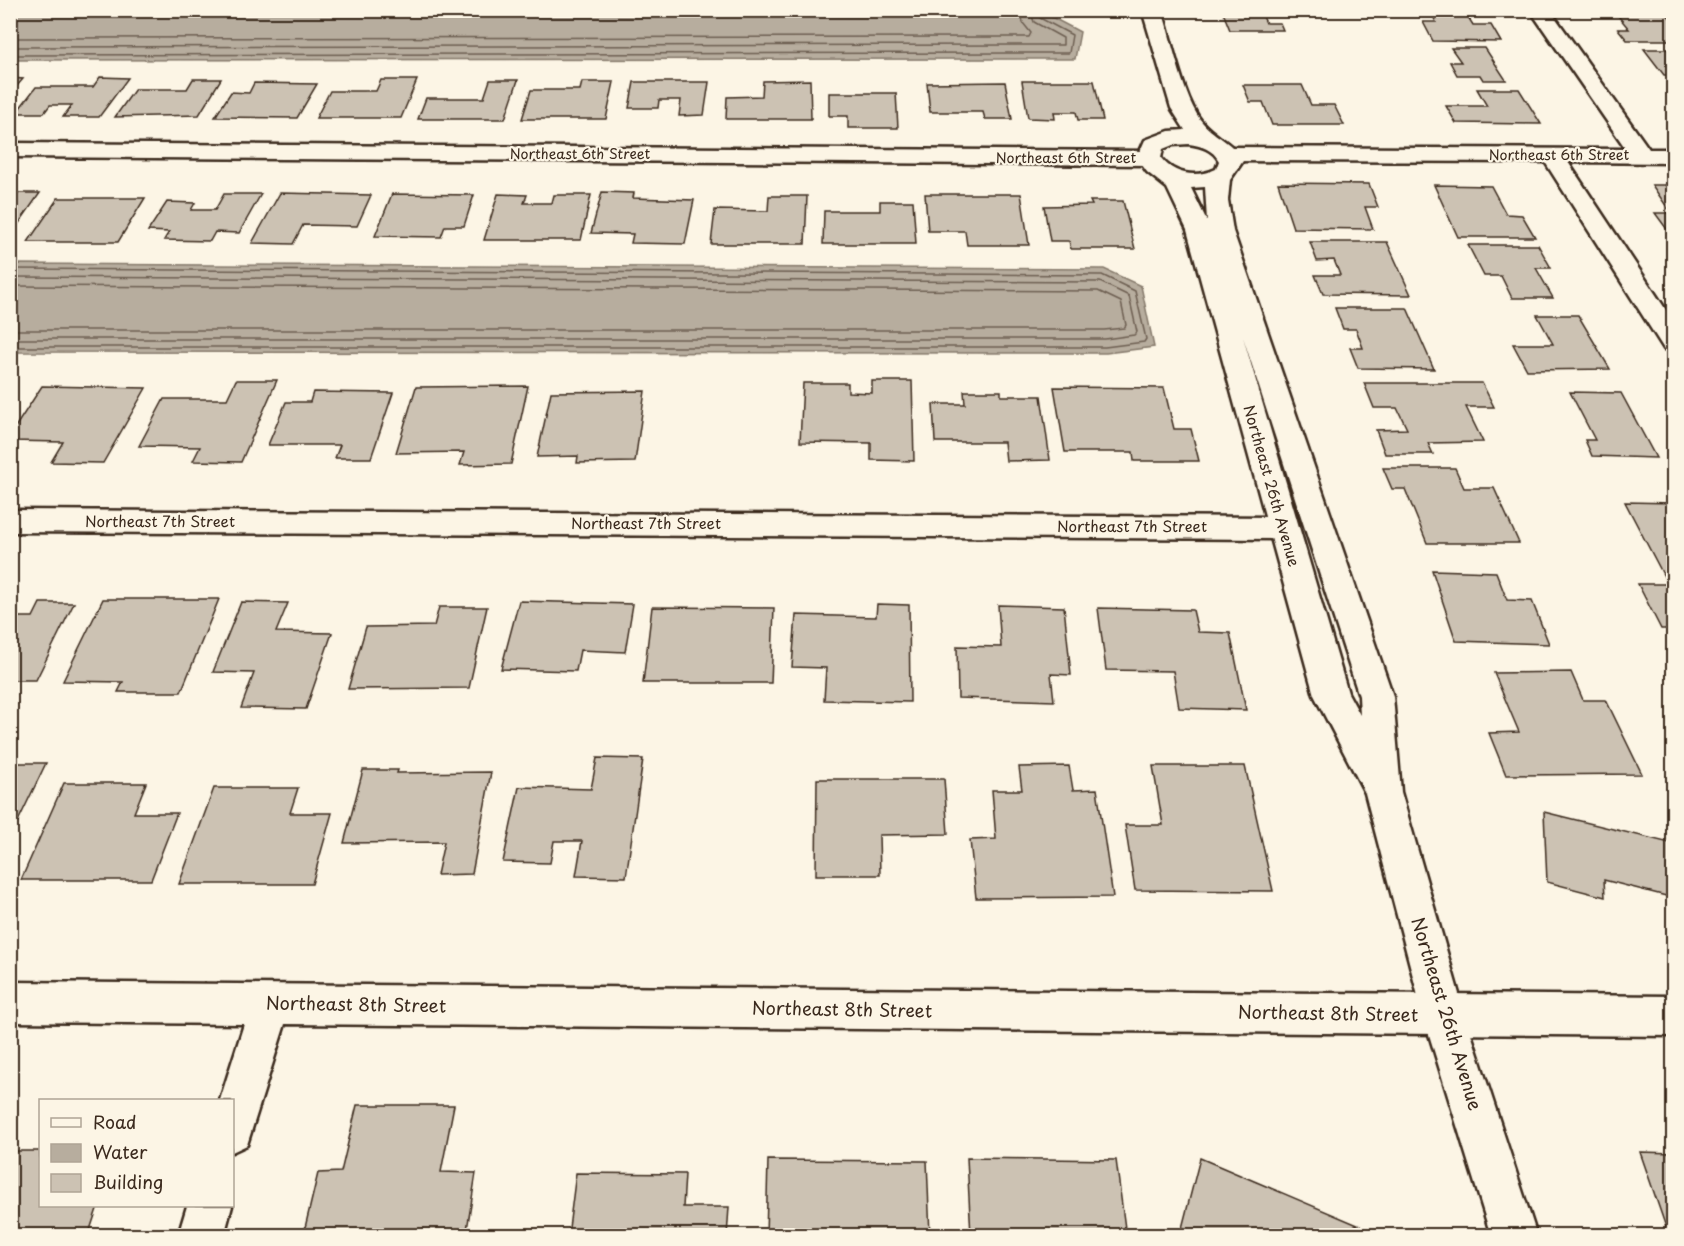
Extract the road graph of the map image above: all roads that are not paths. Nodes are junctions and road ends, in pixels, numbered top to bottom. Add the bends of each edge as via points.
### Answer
1 (1152, 10) edge
2 (1540, 10) edge
3 (1209, 141) junction
4 (1161, 149) junction
5 (10, 150) edge
6 (1551, 155) junction
7 (1642, 156) junction
8 (1674, 156) edge
9 (1223, 166) junction
10 (1674, 343) edge
11 (10, 521) edge
12 (1282, 528) junction
13 (1383, 792) junction
14 (10, 1002) edge
15 (271, 1005) junction
16 (1444, 1015) junction
17 (1674, 1016) edge
18 (234, 1124) edge
19 (210, 1207) edge
20 (201, 1236) edge
21 (1514, 1236) edge

1 - 3 street via 1182,108
2 - 7 street
3 - 4 street via 1179,136
3 - 9 street
4 - 5 street, Northeast 6th Street
4 - 9 street, Northeast 6th Street via 1196,181
4 - 12 street, Northeast 26th Avenue via 1199,230
6 - 7 street, Northeast 6th Street
6 - 9 street, Northeast 6th Street
6 - 10 street
7 - 8 street, Northeast 6th Street
9 - 13 street, Northeast 26th Avenue via 1216,200 1221,231 1376,696
11 - 12 street, Northeast 7th Street
12 - 13 street, Northeast 26th Avenue via 1331,695
13 - 16 street, Northeast 26th Avenue
14 - 15 street, Northeast 8th Street
15 - 16 street, Northeast 8th Street
15 - 18 street
16 - 17 street, Northeast 8th Street
16 - 21 street, Northeast 26th Avenue
19 - 20 street

